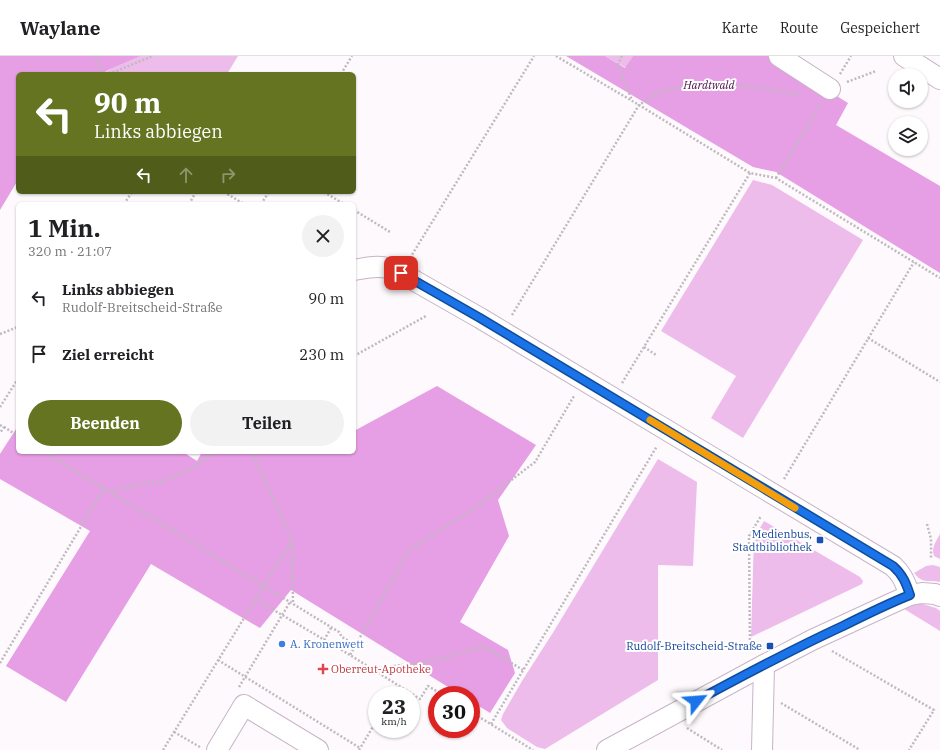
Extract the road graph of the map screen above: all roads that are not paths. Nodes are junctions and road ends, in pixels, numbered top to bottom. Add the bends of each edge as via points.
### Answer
1 (778, 56) edge
2 (904, 56) edge
3 (940, 79) edge
4 (837, 86) road end
5 (356, 270) edge
6 (910, 595) junction
7 (938, 595) edge
8 (757, 668) junction
9 (209, 749) edge
10 (318, 750) edge
11 (607, 750) edge
12 (762, 750) edge

1 - 4 street
2 - 3 street
5 - 6 street via 378,267 401,273 502,331 893,566 900,572
6 - 7 street
6 - 8 street
8 - 11 street
8 - 12 street via 764,692
9 - 10 street via 244,705

